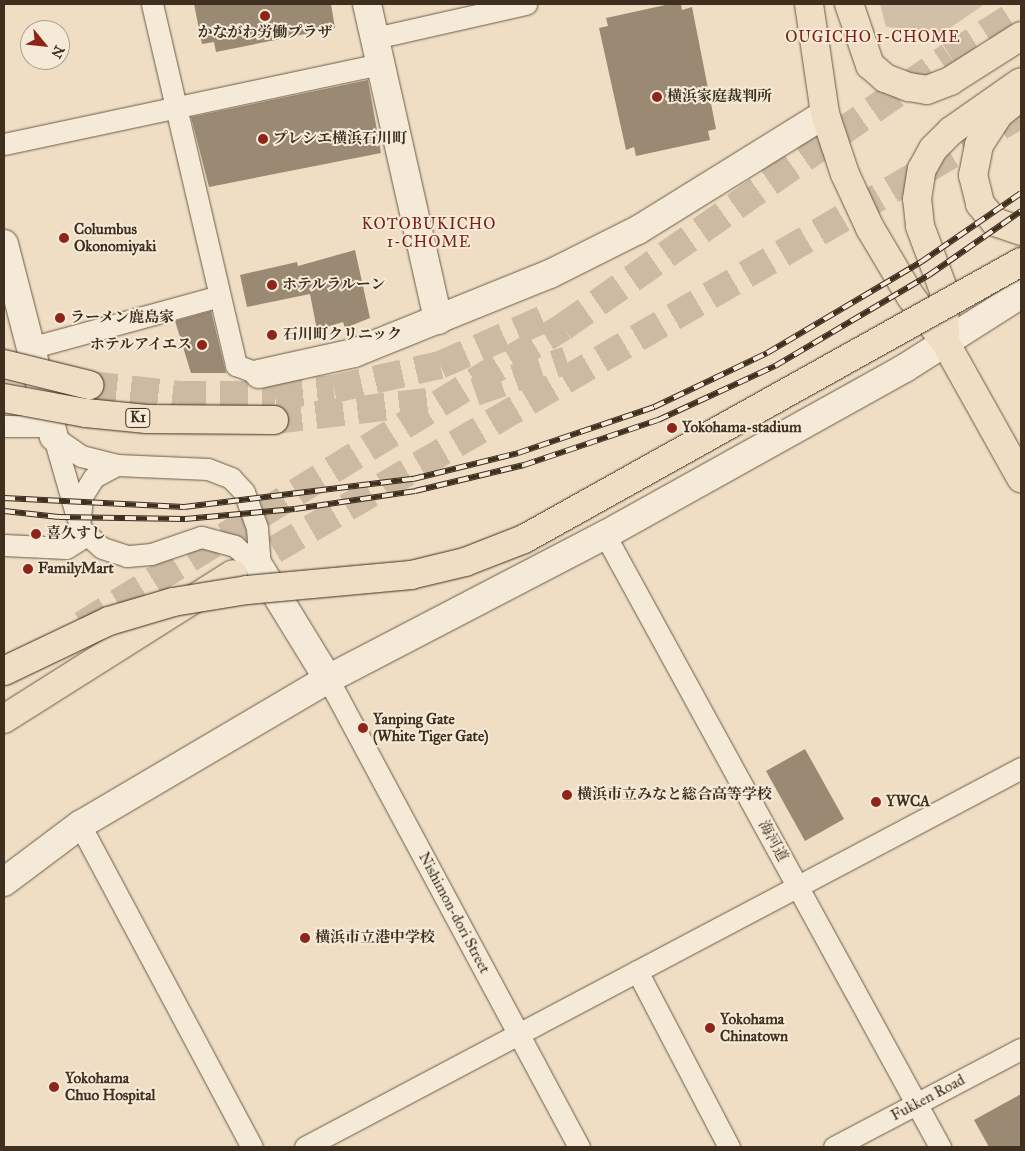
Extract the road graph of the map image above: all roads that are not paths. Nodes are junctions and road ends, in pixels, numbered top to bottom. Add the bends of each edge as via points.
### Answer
1 (152, 4) edge
2 (367, 4) edge
3 (526, 4) edge
4 (798, 4) edge
5 (809, 4) edge
6 (849, 4) edge
7 (1021, 36) edge
8 (375, 38) junction
9 (813, 45) junction
10 (381, 64) junction
11 (1021, 82) edge
12 (1021, 96) edge
13 (175, 108) junction
14 (825, 114) junction
15 (4, 144) edge
16 (1021, 231) edge
17 (4, 244) edge
18 (1021, 262) edge
19 (1021, 294) edge
20 (219, 296) junction
21 (438, 320) junction
22 (945, 342) junction
23 (33, 347) junction
24 (4, 364) edge
25 (259, 374) joint
26 (89, 385) tunnel mouth
27 (4, 398) edge
28 (274, 420) tunnel mouth
29 (4, 426) edge
30 (53, 431) junction
31 (118, 465) junction
32 (1021, 478) edge
33 (250, 507) junction
34 (82, 531) junction
35 (605, 535) junction
36 (224, 543) junction
37 (4, 545) edge
38 (260, 568) junction
39 (233, 574) tunnel mouth
40 (4, 671) edge
41 (328, 679) junction
42 (4, 719) edge
43 (1021, 768) edge
44 (80, 825) junction
45 (4, 882) edge
46 (798, 886) junction
47 (637, 971) junction
48 (518, 1034) junction
49 (1021, 1049) edge
50 (916, 1104) junction
51 (252, 1147) edge
52 (305, 1147) edge
53 (579, 1147) edge
54 (729, 1147) edge
55 (834, 1147) edge
56 (940, 1147) edge

1 - 13 street
2 - 8 street
3 - 8 street
4 - 9 main road
5 - 9 main road
6 - 7 main road via 870,65 885,78 909,87 927,90 950,81
8 - 10 street
9 - 14 main road
10 - 13 street
10 - 21 street
11 - 22 main road via 951,130 933,149 922,169 917,199 920,226 944,291
12 - 16 main road via 999,114 979,145 973,175 980,204 995,222
13 - 15 street
13 - 20 street
14 - 21 street via 638,230 550,274
14 - 22 main road via 845,174 870,228 911,297
17 - 23 street
18 - 40 main road, bridge via 524,539 465,562 410,574 247,590 165,604 109,621
19 - 22 street
20 - 23 street
20 - 25 street via 236,365
21 - 25 street via 354,353
22 - 32 main road
22 - 35 street via 905,368
23 - 30 street
24 - 26 main road, bridge
27 - 28 main road, K1, bridge via 147,419
29 - 30 street
30 - 31 street via 82,456
30 - 34 street
31 - 33 street via 208,469 231,478 244,492
31 - 34 street via 94,477 82,496
33 - 36 street via 245,526
33 - 38 street via 257,528
34 - 36 street via 102,548 127,556 151,554 201,537
34 - 37 street via 66,548
35 - 41 street
35 - 46 street, 海河道
36 - 38 street via 235,546
38 - 41 street
39 - 42 main road, bridge
41 - 44 street
41 - 48 street, Nishimon-dori Street
43 - 46 street
44 - 45 street
44 - 51 street
46 - 47 street
46 - 50 street, 海河道
47 - 48 street
47 - 54 street
48 - 52 street
48 - 53 street, Nishimon-dori Street
49 - 50 street, Fukken Road
50 - 55 street, Fukken Road
50 - 56 street, 海河道

